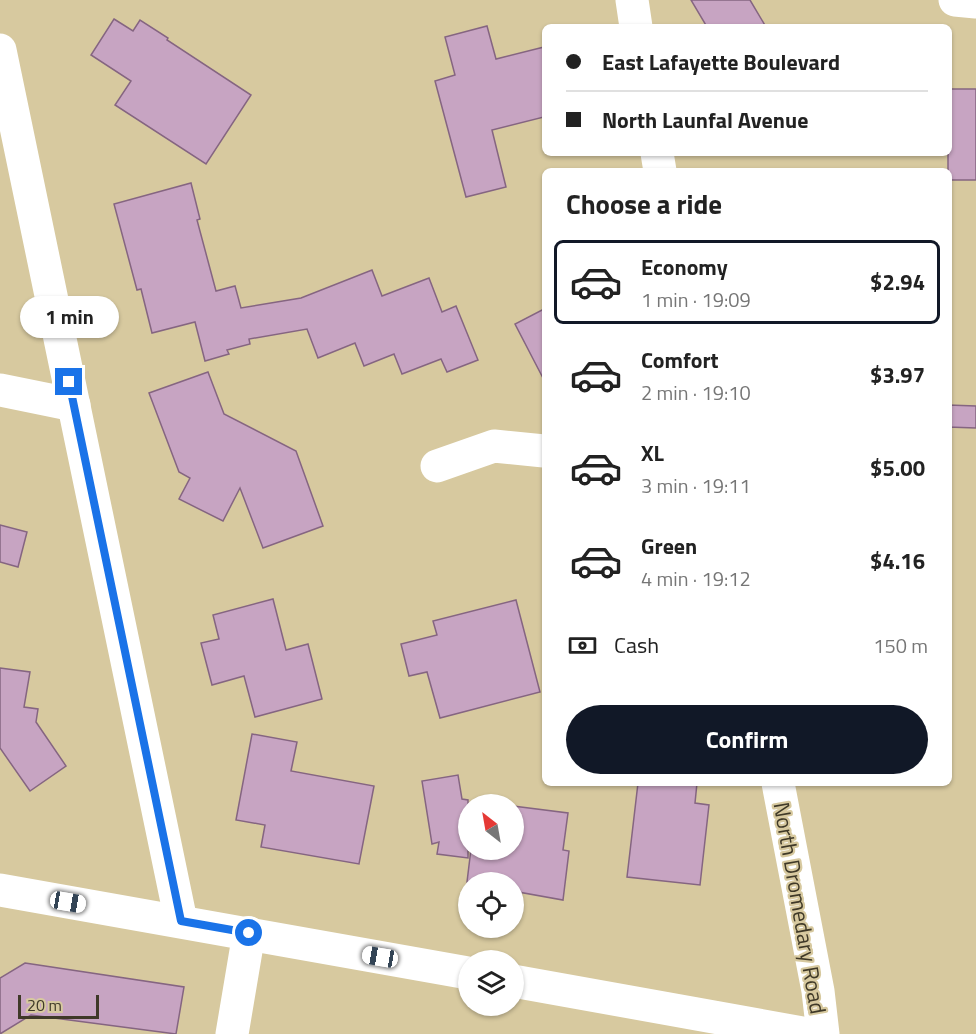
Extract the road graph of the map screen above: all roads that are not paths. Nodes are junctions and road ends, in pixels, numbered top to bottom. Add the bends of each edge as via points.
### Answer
1 (632, 0) edge
2 (955, 0) edge
3 (976, 2) edge
4 (636, 24) edge
5 (0, 50) edge
6 (0, 390) edge
7 (74, 405) junction
8 (542, 451) edge
9 (437, 466) dead end
10 (779, 786) edge
11 (0, 890) edge
12 (181, 921) junction
13 (249, 933) junction
14 (458, 971) edge
15 (524, 983) edge
16 (232, 1034) edge
17 (808, 1034) edge
18 (823, 1034) edge

1 - 4 street
2 - 3 street
5 - 7 street
6 - 7 street
7 - 12 street
8 - 9 street via 494,446
10 - 18 street, North Dromedary Road
11 - 12 street
12 - 13 street
13 - 14 street
13 - 16 street
15 - 17 street

